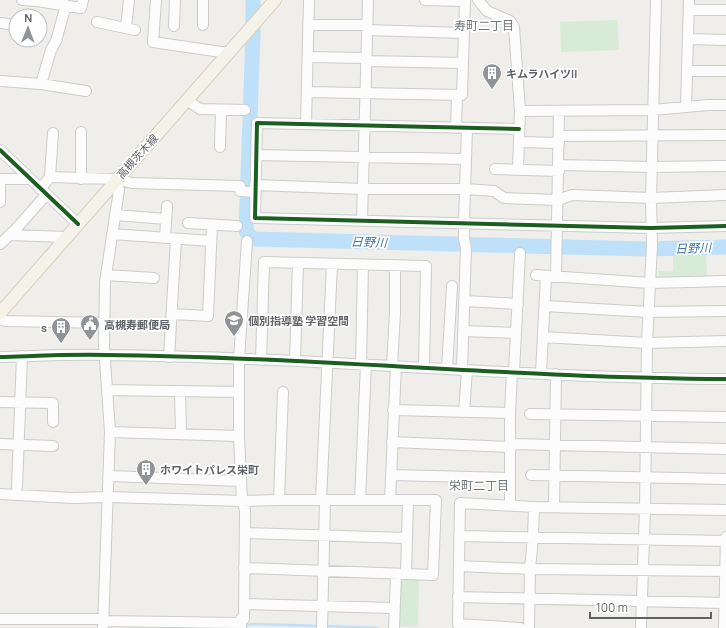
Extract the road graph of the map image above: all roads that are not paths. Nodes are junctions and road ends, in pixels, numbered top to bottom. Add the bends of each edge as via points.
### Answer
1 (22, 0) edge
2 (37, 0) edge
3 (83, 0) edge
4 (129, 0) edge
5 (156, 0) edge
6 (175, 0) edge
7 (203, 0) edge
8 (275, 0) edge
9 (309, 0) edge
10 (368, 0) edge
11 (425, 0) edge
12 (478, 0) edge
13 (656, 0) edge
14 (465, 1) edge
15 (66, 5) junction
16 (689, 5) edge
17 (726, 10) edge
18 (96, 22) dead end
19 (202, 25) dead end
20 (308, 25) junction
21 (174, 26) dead end
22 (367, 28) junction
23 (464, 33) junction
24 (688, 39) junction
25 (726, 40) edge
26 (228, 53) junction
27 (308, 57) junction
28 (366, 60) junction
29 (463, 63) junction
30 (687, 70) junction
31 (726, 71) edge
32 (0, 82) edge
33 (41, 84) junction
34 (86, 91) dead end
35 (307, 92) junction
36 (365, 93) junction
37 (457, 95) junction
38 (186, 100) junction
39 (726, 105) edge
40 (686, 107) junction
41 (221, 110) junction
42 (245, 110) dead end
43 (653, 110) junction
44 (520, 111) junction
45 (559, 111) junction
46 (306, 123) junction
47 (364, 125) junction
48 (462, 128) junction
49 (519, 129) junction
50 (81, 132) dead end
51 (53, 133) dead end
52 (726, 135) edge
53 (653, 136) junction
54 (559, 139) junction
55 (520, 142) junction
56 (220, 147) dead end
57 (0, 150) edge
58 (256, 155) junction
59 (364, 156) junction
60 (466, 159) junction
61 (726, 166) edge
62 (652, 167) junction
63 (558, 168) junction
64 (495, 169) dead end
65 (518, 169) junction
66 (50, 178) junction
67 (0, 179) edge
68 (30, 179) junction
69 (81, 179) junction
70 (116, 179) junction
71 (255, 189) junction
72 (363, 189) junction
73 (465, 189) junction
74 (43, 192) junction
75 (726, 195) edge
76 (651, 198) junction
77 (558, 200) junction
78 (0, 202) edge
79 (167, 206) dead end
80 (115, 215) junction
81 (166, 219) junction
82 (362, 220) junction
83 (464, 222) junction
84 (188, 223) dead end
85 (78, 224) junction
86 (212, 224) junction
87 (238, 226) dead end
88 (558, 226) junction
89 (726, 226) edge
90 (651, 228) junction
91 (112, 234) junction
92 (10, 235) junction
93 (66, 237) junction
94 (165, 238) junction
95 (176, 239) junction
96 (211, 241) junction
97 (246, 241) dead end
98 (0, 244) edge
99 (520, 254) dead end
100 (298, 263) junction
101 (332, 264) junction
102 (364, 265) junction
103 (395, 266) junction
104 (106, 275) junction
105 (536, 275) dead end
106 (551, 276) junction
107 (154, 278) dead end
108 (726, 281) edge
109 (650, 283) junction
110 (452, 286) dead end
111 (465, 302) junction
112 (518, 304) junction
113 (545, 306) junction
114 (726, 311) edge
115 (648, 312) junction
116 (0, 313) edge
117 (172, 314) junction
118 (0, 319) edge
119 (104, 323) junction
120 (464, 331) junction
121 (516, 333) junction
122 (543, 337) junction
123 (726, 341) edge
124 (647, 343) junction
125 (105, 354) junction
126 (22, 356) junction
127 (169, 356) junction
128 (0, 357) edge
129 (239, 359) junction
130 (261, 360) junction
131 (295, 361) junction
132 (327, 362) junction
133 (364, 364) junction
134 (394, 366) junction
135 (424, 368) junction
136 (447, 369) junction
137 (465, 370) junction
138 (513, 372) junction
139 (541, 373) junction
140 (556, 374) junction
141 (646, 378) junction
142 (726, 378) edge
143 (108, 390) junction
144 (180, 391) junction
145 (239, 392) junction
146 (283, 392) dead end
147 (0, 402) edge
148 (20, 403) junction
149 (393, 410) junction
150 (464, 412) junction
151 (510, 413) junction
152 (530, 414) dead end
153 (555, 414) junction
154 (646, 415) junction
155 (726, 417) edge
156 (53, 422) dead end
157 (110, 432) junction
158 (181, 434) junction
159 (239, 436) junction
160 (392, 442) junction
161 (0, 444) edge
162 (19, 445) junction
163 (510, 445) junction
164 (555, 445) junction
165 (53, 446) dead end
166 (646, 447) junction
167 (726, 449) edge
168 (391, 475) junction
169 (531, 475) dead end
170 (109, 476) junction
171 (554, 476) junction
172 (510, 478) junction
173 (646, 478) junction
174 (726, 480) edge
175 (241, 481) junction
176 (17, 488) dead end
177 (0, 494) edge
178 (108, 497) junction
179 (279, 500) junction
180 (360, 500) junction
181 (390, 500) junction
182 (408, 500) junction
183 (242, 501) junction
184 (323, 501) junction
185 (510, 505) junction
186 (534, 507) junction
187 (554, 507) junction
188 (645, 508) junction
189 (726, 510) edge
190 (245, 533) junction
191 (324, 535) junction
192 (460, 536) junction
193 (726, 537) edge
194 (407, 538) junction
195 (533, 538) junction
196 (644, 539) junction
197 (726, 541) edge
198 (459, 566) junction
199 (244, 568) junction
200 (530, 569) junction
201 (323, 570) junction
202 (643, 570) junction
203 (725, 571) edge
204 (401, 574) junction
205 (458, 597) junction
206 (530, 598) junction
207 (642, 600) junction
208 (724, 603) junction
209 (244, 604) junction
210 (322, 606) junction
211 (394, 608) junction
212 (0, 619) edge
213 (103, 623) edge
214 (241, 626) edge
215 (394, 627) edge
216 (322, 628) edge
217 (520, 628) edge
218 (529, 628) edge
219 (641, 628) edge
220 (724, 628) edge

1 - 2 street
2 - 15 street
3 - 15 street via 81,8
4 - 18 street via 130,29
5 - 26 street via 153,42
6 - 21 street
7 - 19 street
8 - 26 main road, 高槻茨木線
9 - 20 street
10 - 22 street
11 - 14 street
12 - 44 street via 487,11 510,21 514,26
13 - 43 street
14 - 23 street
15 - 33 street
16 - 17 street
16 - 24 street
20 - 22 street
20 - 27 street
22 - 23 street
22 - 28 street
23 - 29 street
24 - 25 street
24 - 30 street
26 - 38 main road, 高槻茨木線
27 - 28 street
27 - 35 street
28 - 29 street
28 - 36 street
29 - 37 street via 462,95
30 - 31 street
30 - 40 street
32 - 33 street
33 - 34 street
35 - 36 street
35 - 46 street
36 - 37 street
36 - 47 street
37 - 48 street
38 - 41 street via 200,110
38 - 70 main road, 高槻茨木線
39 - 40 street
40 - 43 street
41 - 42 street
41 - 56 street
43 - 45 street
43 - 53 street
44 - 45 street
44 - 49 street
45 - 54 street
46 - 47 street
46 - 58 street via 257,123
47 - 48 street
47 - 59 street
48 - 49 street
48 - 60 street
49 - 55 street
50 - 69 street
51 - 66 street
52 - 53 street
53 - 54 street
53 - 62 street
54 - 55 street
54 - 63 street
55 - 65 street
57 - 68 street
58 - 59 street
58 - 71 street
59 - 60 street
59 - 72 street
60 - 73 street
61 - 62 street
62 - 63 street
62 - 76 street
63 - 65 street
63 - 77 street
64 - 65 street
66 - 69 street
66 - 74 street
67 - 68 street
67 - 78 street
68 - 74 street
69 - 70 street
70 - 71 street via 132,183 240,186 240,191
70 - 80 street via 119,190
70 - 85 main road, 高槻茨木線
71 - 72 street
71 - 82 street via 255,218
72 - 73 street
72 - 82 street
73 - 77 street via 494,191 504,198
73 - 83 street
74 - 85 street
74 - 92 street
75 - 76 street
76 - 77 street via 572,195
76 - 90 street
77 - 88 street
79 - 81 street
80 - 81 street
80 - 91 street
81 - 94 street
82 - 83 street
83 - 88 street
83 - 111 street
84 - 86 street
85 - 93 main road, 高槻茨木線
86 - 87 street
86 - 96 street
88 - 90 street
88 - 106 street
89 - 90 street
90 - 109 street
91 - 94 street
91 - 104 street
92 - 93 street
92 - 98 street
93 - 116 main road, 高槻茨木線
94 - 95 street
95 - 96 street
95 - 117 street
96 - 117 street via 208,316
97 - 129 street
99 - 112 street
100 - 101 street
100 - 130 street via 264,262
100 - 131 street
101 - 102 street
101 - 132 street
102 - 103 street
102 - 133 street
103 - 134 street
103 - 135 street via 426,266
104 - 107 street
104 - 119 street
105 - 106 street
106 - 109 street
106 - 113 street
108 - 109 street
109 - 115 street
110 - 136 street
111 - 112 street
111 - 120 street
112 - 121 street
113 - 115 street
113 - 122 street
114 - 115 street
115 - 124 street
117 - 127 street
118 - 119 street
119 - 125 street
120 - 121 street
120 - 137 street
121 - 138 street
122 - 124 street
122 - 139 street
123 - 124 street
124 - 141 street
125 - 126 street
125 - 127 street
125 - 143 street
126 - 128 street
126 - 148 street
127 - 129 street
129 - 130 street
129 - 145 street
130 - 131 street
131 - 132 street
132 - 133 street
132 - 184 street
133 - 134 street
133 - 180 street
134 - 135 street
134 - 149 street
135 - 136 street
136 - 137 street
137 - 138 street
137 - 150 street
138 - 139 street
138 - 151 street
139 - 140 street
140 - 141 street
140 - 153 street
141 - 142 street
141 - 154 street
143 - 144 street
143 - 157 street
144 - 145 street
144 - 158 street
145 - 159 street
146 - 179 street
147 - 148 street
148 - 156 street via 53,403
148 - 162 street
149 - 150 street
149 - 160 street
150 - 151 street
151 - 163 street
152 - 153 street
153 - 154 street
153 - 164 street
154 - 155 street
154 - 166 street
157 - 158 street
157 - 170 street
158 - 159 street
159 - 175 street
160 - 163 street
160 - 168 street
161 - 162 street
162 - 165 street
162 - 176 street
163 - 164 street
163 - 172 street
164 - 166 street
164 - 171 street
166 - 167 street
166 - 173 street
168 - 172 street
168 - 181 street
169 - 171 street
170 - 175 street
170 - 178 street
171 - 173 street
171 - 187 street
172 - 185 street
173 - 174 street
173 - 188 street
175 - 183 street
177 - 178 street
178 - 183 street
178 - 213 street
179 - 183 street
179 - 184 street
180 - 181 street
180 - 184 street
181 - 182 street
182 - 194 street
182 - 204 street via 436,500 433,575
183 - 190 street via 245,510
184 - 191 street
185 - 186 street
185 - 192 street via 460,503
186 - 187 street
186 - 195 street
187 - 188 street
188 - 189 street
188 - 196 street
190 - 191 street
190 - 199 street
191 - 194 street
191 - 201 street
192 - 195 street
192 - 198 street
193 - 197 street
194 - 204 street
195 - 196 street
195 - 200 street
196 - 197 street
196 - 202 street
197 - 203 street
198 - 200 street
198 - 205 street
199 - 201 street
199 - 209 street
200 - 202 street
200 - 206 street
201 - 204 street
201 - 210 street
202 - 203 street
202 - 207 street
203 - 208 street
204 - 211 street
205 - 206 street
205 - 217 street via 458,624
206 - 207 street
206 - 218 street
207 - 208 street
207 - 219 street
208 - 220 street
209 - 210 street
209 - 214 street via 244,619 241,619
210 - 211 street
210 - 216 street
211 - 215 street
212 - 213 street
213 - 214 street

